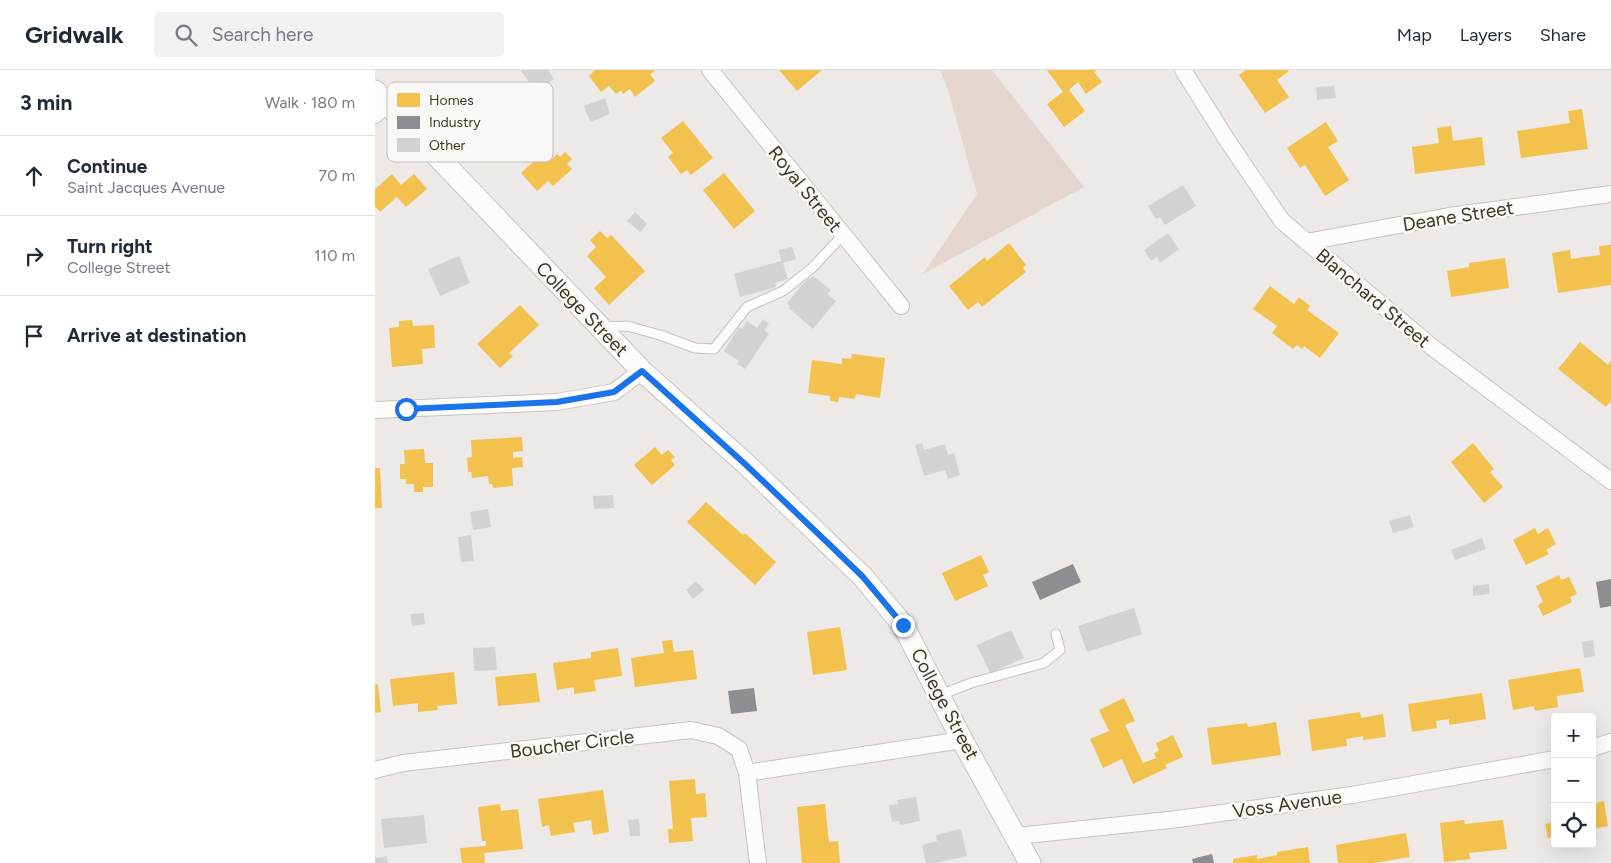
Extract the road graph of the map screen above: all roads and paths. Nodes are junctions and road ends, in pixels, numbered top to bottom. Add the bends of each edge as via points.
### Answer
1 (710, 70) edge
2 (1183, 70) edge
3 (437, 162) edge
4 (1611, 194) edge
5 (843, 235) junction
6 (1306, 242) junction
7 (901, 306) dead end
8 (600, 327) junction
9 (642, 371) junction
10 (375, 410) edge
11 (1611, 481) edge
12 (1056, 634) dead end
13 (940, 695) junction
14 (962, 740) junction
15 (1611, 742) edge
16 (1596, 747) edge
17 (1551, 760) edge
18 (375, 770) edge
19 (747, 774) junction
20 (1017, 836) junction
21 (758, 863) edge
22 (1030, 863) edge

1 - 5 street, Royal Street
2 - 6 street, Blanchard Street via 1282,221
3 - 8 street, College Street
4 - 6 street, Deane Street via 1449,216
5 - 7 street, Royal Street
5 - 8 lane via 812,268 783,291 747,307 714,348 695,348 627,326
6 - 11 street, Blanchard Street via 1431,347
8 - 9 street, College Street
9 - 10 street via 614,392 557,402
9 - 13 street, College Street via 863,577 903,625
12 - 13 lane via 1060,650 1044,663
13 - 14 street, College Street
14 - 19 street
14 - 20 street, College Street
15 - 16 street
17 - 20 street, Voss Avenue via 1352,795 1178,819
18 - 19 street, Boucher Circle via 403,763 691,730 718,736 739,749
19 - 21 street, Boucher Circle
20 - 22 street, College Street

